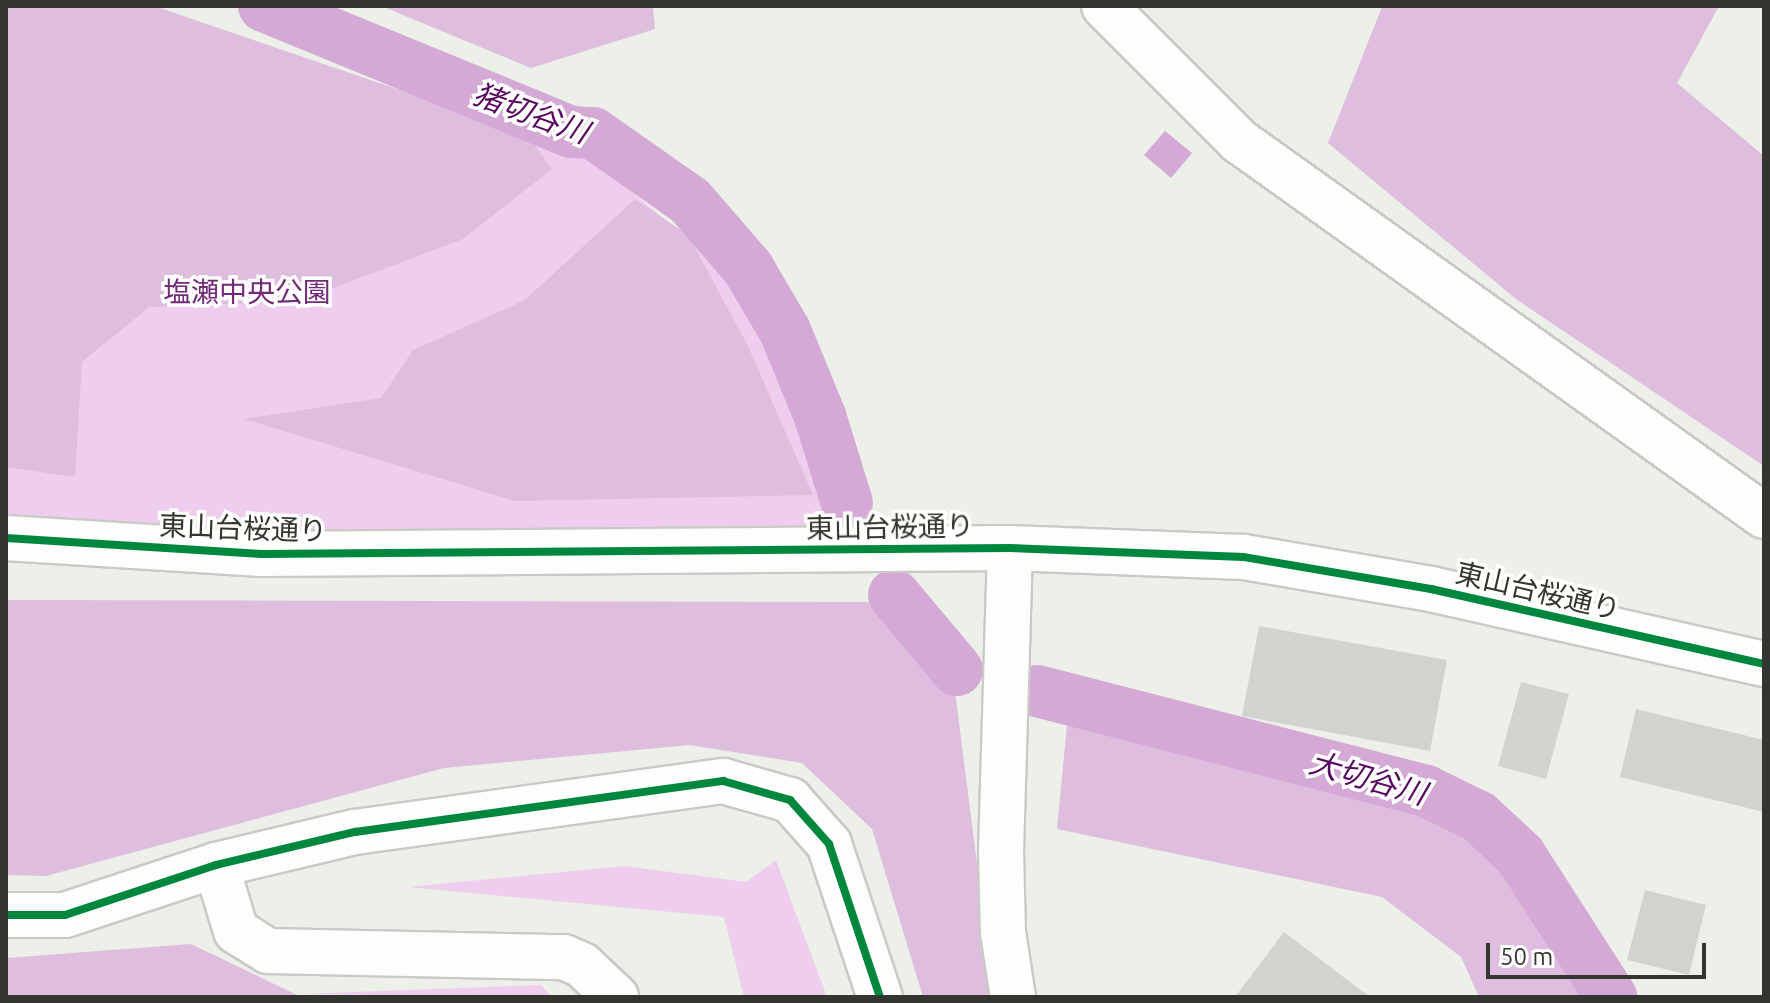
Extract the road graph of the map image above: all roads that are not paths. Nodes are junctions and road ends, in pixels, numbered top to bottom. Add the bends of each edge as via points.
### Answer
1 (1104, 6) edge
2 (1764, 516) edge
3 (6, 538) edge
4 (1010, 548) junction
5 (1764, 664) edge
6 (216, 865) junction
7 (6, 915) edge
8 (616, 997) edge
9 (880, 997) edge
10 (1013, 997) edge

1 - 2 street via 1239,141
3 - 4 street, 東山台桜通り via 261,554
4 - 5 street, 東山台桜通り via 1244,557 1431,589
4 - 10 street via 1001,852 1003,932
6 - 7 street via 65,915
6 - 8 street via 236,931 268,951 564,957 582,965
6 - 9 street via 355,832 723,781 790,800 829,844

